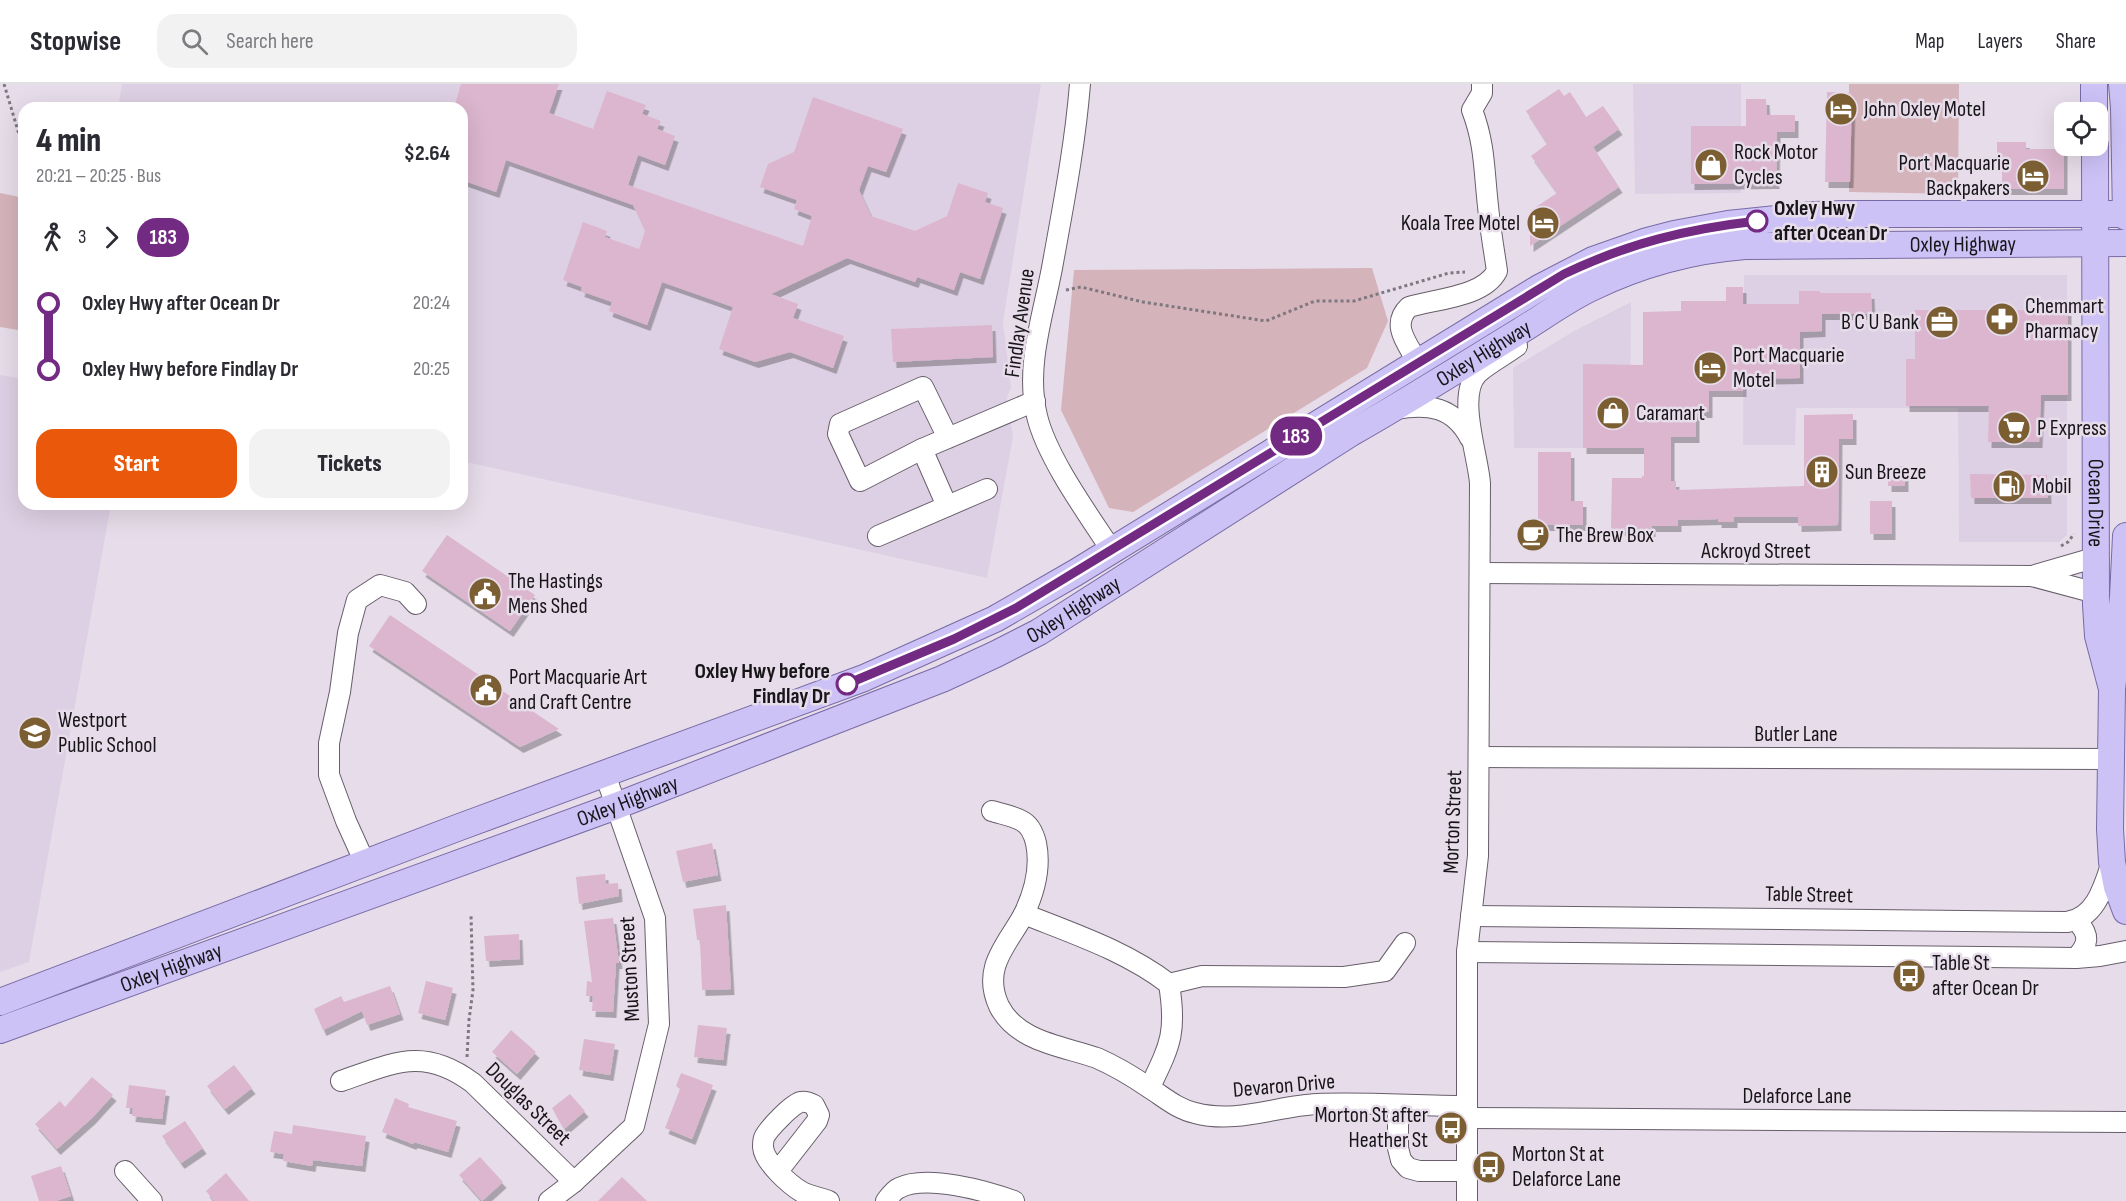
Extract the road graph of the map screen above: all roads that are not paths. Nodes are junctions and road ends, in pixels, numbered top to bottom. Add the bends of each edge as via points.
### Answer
1 (1080, 84) edge
2 (1482, 84) edge
3 (2094, 84) edge
4 (2122, 84) edge
5 (2094, 102) edge
6 (2095, 156) edge
7 (2096, 215) junction
8 (2126, 216) edge
9 (2096, 243) junction
10 (2126, 243) edge
11 (1538, 320) junction
12 (1418, 363) junction
13 (1035, 401) junction
14 (1392, 410) junction
15 (948, 438) junction
16 (1474, 445) junction
17 (922, 449) junction
18 (987, 489) dead end
19 (947, 506) junction
20 (878, 536) dead end
21 (1112, 550) junction
22 (2125, 552) edge
23 (2097, 557) junction
24 (1480, 573) junction
25 (1128, 575) junction
26 (2031, 576) junction
27 (2096, 593) junction
28 (2124, 596) edge
29 (416, 604) dead end
30 (2112, 689) junction
31 (1480, 758) junction
32 (2112, 759) junction
33 (604, 774) junction
34 (616, 806) junction
35 (992, 811) dead end
36 (2112, 862) junction
37 (365, 863) junction
38 (2125, 908) edge
39 (1024, 914) junction
40 (1472, 916) junction
41 (2076, 921) junction
42 (1406, 943) dead end
43 (2126, 951) edge
44 (1467, 952) junction
45 (2076, 958) junction
46 (1169, 984) junction
47 (0, 1002) edge
48 (0, 1030) edge
49 (341, 1081) dead end
50 (1150, 1088) junction
51 (1398, 1105) junction
52 (1467, 1112) junction
53 (2126, 1122) edge
54 (125, 1171) dead end
55 (778, 1171) dead end
56 (1468, 1171) junction
57 (574, 1182) junction
58 (152, 1201) edge
59 (549, 1201) edge
60 (829, 1201) edge
61 (886, 1201) edge
62 (1014, 1201) edge
63 (1467, 1201) edge

1 - 13 street, Findlay Avenue via 1072,162 1036,342
2 - 12 street via 1482,93 1472,110 1484,150 1497,271 1478,289 1409,307 1401,314 1402,333
3 - 5 main road
4 - 8 main road
6 - 7 main road, Ocean Drive
7 - 8 main road, Oxley Highway
7 - 9 main road, Ocean Drive
7 - 12 main road, Oxley Highway via 1813,215 1674,234 1593,260 1564,274
9 - 10 main road, Oxley Highway
9 - 11 main road, Oxley Highway via 1724,247 1621,275
9 - 23 main road, Ocean Drive
11 - 14 main road, Oxley Highway
11 - 16 street, Morton Street via 1532,336 1477,374 1472,383 1468,416
12 - 21 main road, Oxley Highway
13 - 15 street
13 - 21 street, Findlay Avenue via 1042,433 1056,461
14 - 16 street, Morton Street via 1428,407 1448,413 1463,424
14 - 25 main road, Oxley Highway
15 - 17 street
15 - 17 street via 922,387 840,424 838,434 860,481
16 - 24 street, Morton Street via 1480,483
17 - 19 street
18 - 19 street
19 - 20 street
21 - 25 main road
21 - 33 main road, Oxley Highway via 1016,608 954,639 854,682
22 - 28 main road, Ocean Drive
23 - 26 street, Ackroyd Street
23 - 27 main road, Ocean Drive
24 - 26 street, Ackroyd Street
24 - 31 street, Morton Street
25 - 34 main road, Oxley Highway via 1039,632 942,679
26 - 27 street, Ackroyd Street
27 - 30 main road, Ocean Drive via 2098,636
28 - 30 main road, Ocean Drive
29 - 37 street via 405,592 380,585 357,600 348,633 329,743 329,775
30 - 32 main road, Ocean Drive
31 - 32 street, Butler Lane
31 - 40 street, Morton Street
32 - 36 main road, Ocean Drive
33 - 34 street, Muston Street
33 - 37 main road, Oxley Highway
34 - 48 main road, Oxley Highway
34 - 57 street, Muston Street via 655,918 659,1024 634,1126
35 - 39 street, Devaron Drive via 1023,821 1033,834 1038,864
36 - 38 main road, Ocean Drive
36 - 41 street via 2095,904
37 - 47 main road, Oxley Highway
39 - 46 street via 1112,949
39 - 50 street, Devaron Drive via 1003,945 994,977 994,988 1006,1016 1035,1038 1117,1067
40 - 41 street, Table Street
40 - 44 street, Morton Street
41 - 45 street via 2087,939
42 - 46 street via 1385,971 1344,977 1202,976
43 - 45 street
44 - 45 street
44 - 52 street, Morton Street
46 - 50 street via 1172,1034
49 - 57 street, Douglas Street via 400,1061 425,1060 446,1066 478,1087
50 - 51 street, Devaron Drive via 1182,1110 1217,1116 1248,1116 1318,1104
51 - 52 street, Devaron Drive
51 - 56 street via 1398,1148 1408,1168
52 - 53 street, Delaforce Lane
52 - 56 street, Morton Street
54 - 58 street
55 - 60 street via 804,1193
56 - 63 street, Morton Street
57 - 59 street, Muston Street
61 - 62 street via 898,1188 914,1184 988,1191

